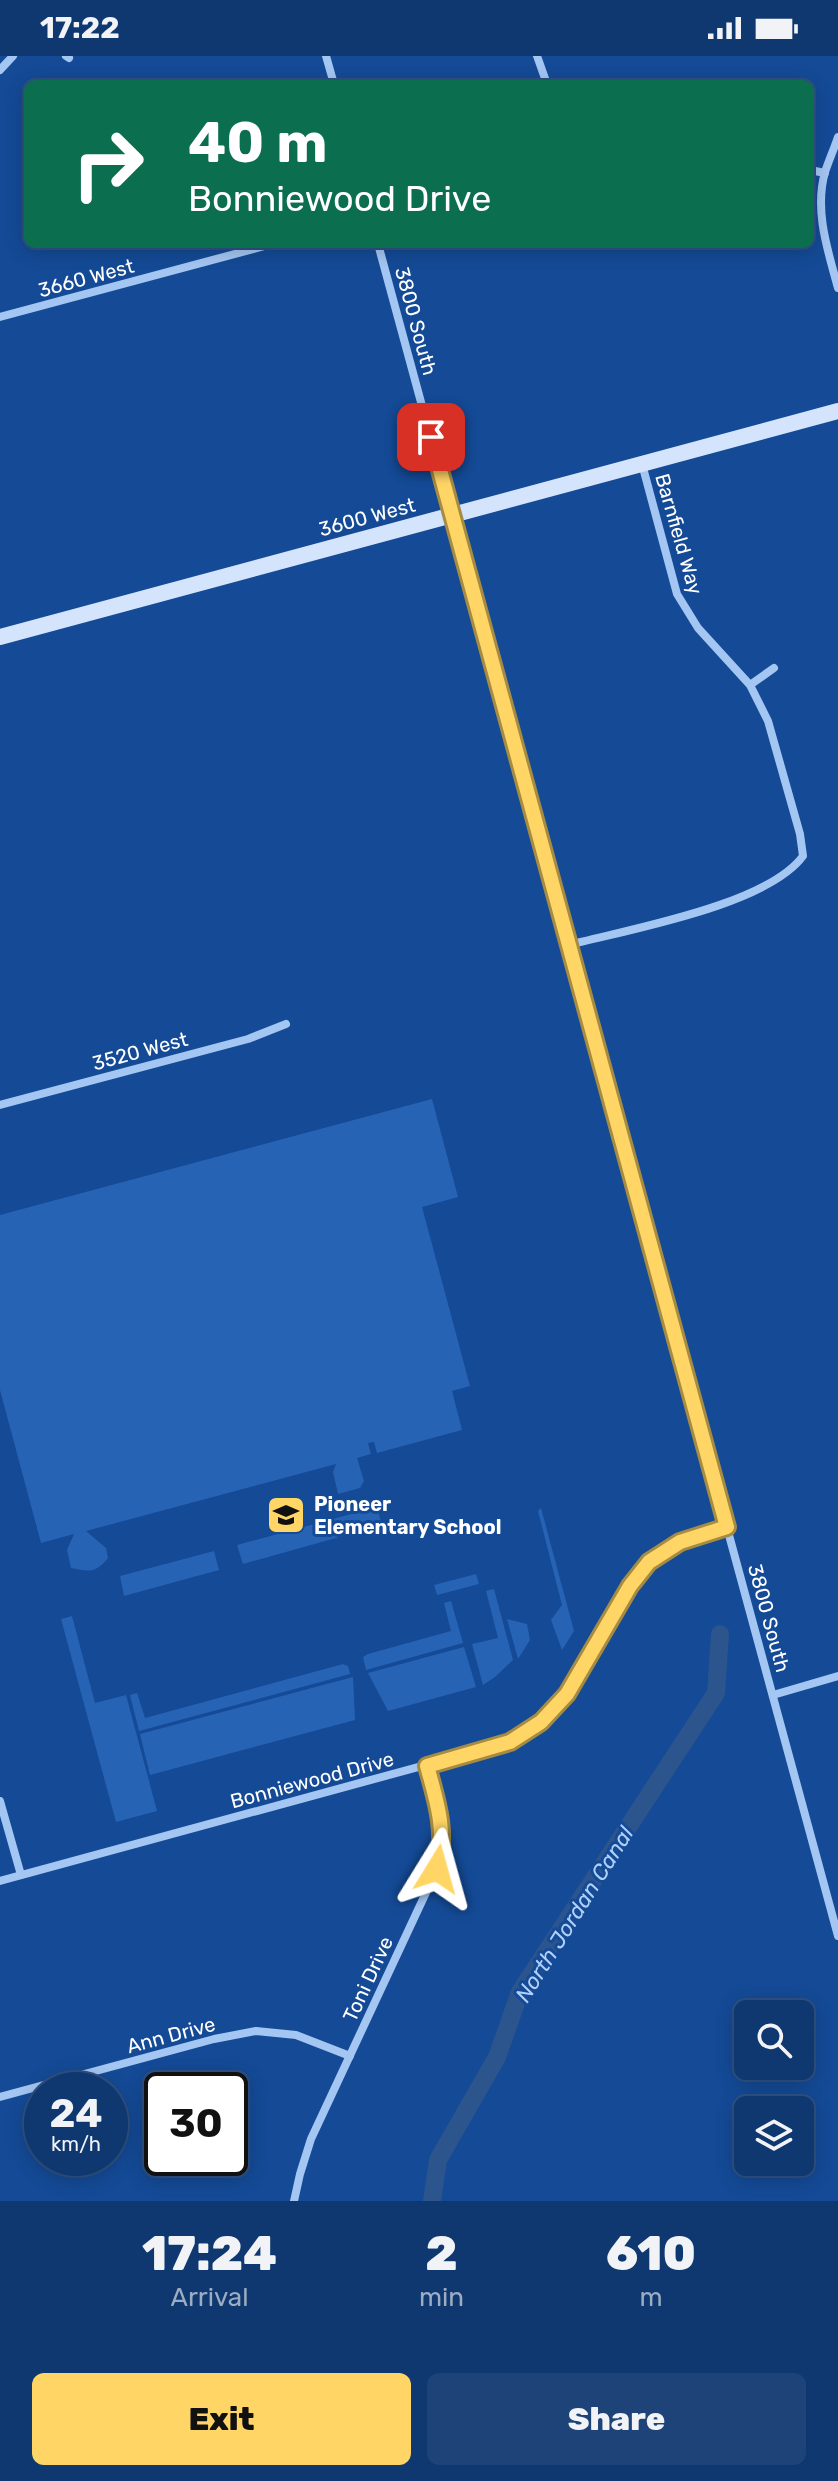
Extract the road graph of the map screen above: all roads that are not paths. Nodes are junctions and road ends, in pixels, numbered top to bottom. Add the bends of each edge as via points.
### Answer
1 (13, 56) edge
2 (326, 56) edge
3 (537, 56) edge
4 (0, 70) edge
5 (333, 80) edge
6 (546, 80) edge
7 (838, 137) edge
8 (814, 171) edge
9 (825, 173) junction
10 (257, 248) edge
11 (379, 248) edge
12 (838, 288) edge
13 (0, 317) edge
14 (838, 411) edge
15 (642, 464) junction
16 (453, 515) junction
17 (0, 637) edge
18 (774, 668) dead end
19 (750, 685) junction
20 (569, 945) junction
21 (286, 1024) dead end
22 (0, 1105) edge
23 (727, 1527) junction
24 (838, 1676) edge
25 (773, 1695) junction
26 (427, 1766) junction
27 (0, 1801) edge
28 (21, 1875) junction
29 (0, 1881) edge
30 (838, 1936) edge
31 (350, 2056) junction
32 (0, 2097) edge
33 (294, 2201) edge

1 - 4 street
2 - 5 street
3 - 6 street
7 - 9 street
8 - 9 street
9 - 12 street via 824,232
10 - 13 street, 3660 West
11 - 16 street, 3800 South
14 - 15 street, 3600 West
15 - 16 street, 3600 West
15 - 19 street, Barnfield Way via 677,594 698,628
16 - 17 street, 3600 West
16 - 20 street, 3800 South
18 - 19 street
19 - 20 street, Barnfield Way via 773,734 803,856 782,877 738,899
20 - 23 street, 3800 South
21 - 22 street, 3520 West via 248,1039
23 - 25 street, 3800 South
23 - 26 street, Bonniewood Drive via 680,1542 649,1562 567,1694 541,1722 510,1742
24 - 25 street
25 - 30 street, 3800 South
26 - 28 street, Bonniewood Drive
26 - 31 street, Toni Drive via 442,1826 441,1855
27 - 28 street
28 - 29 street, Bonniewood Drive
31 - 32 street, Ann Drive via 296,2035 256,2031
31 - 33 street, Toni Drive via 305,2156

